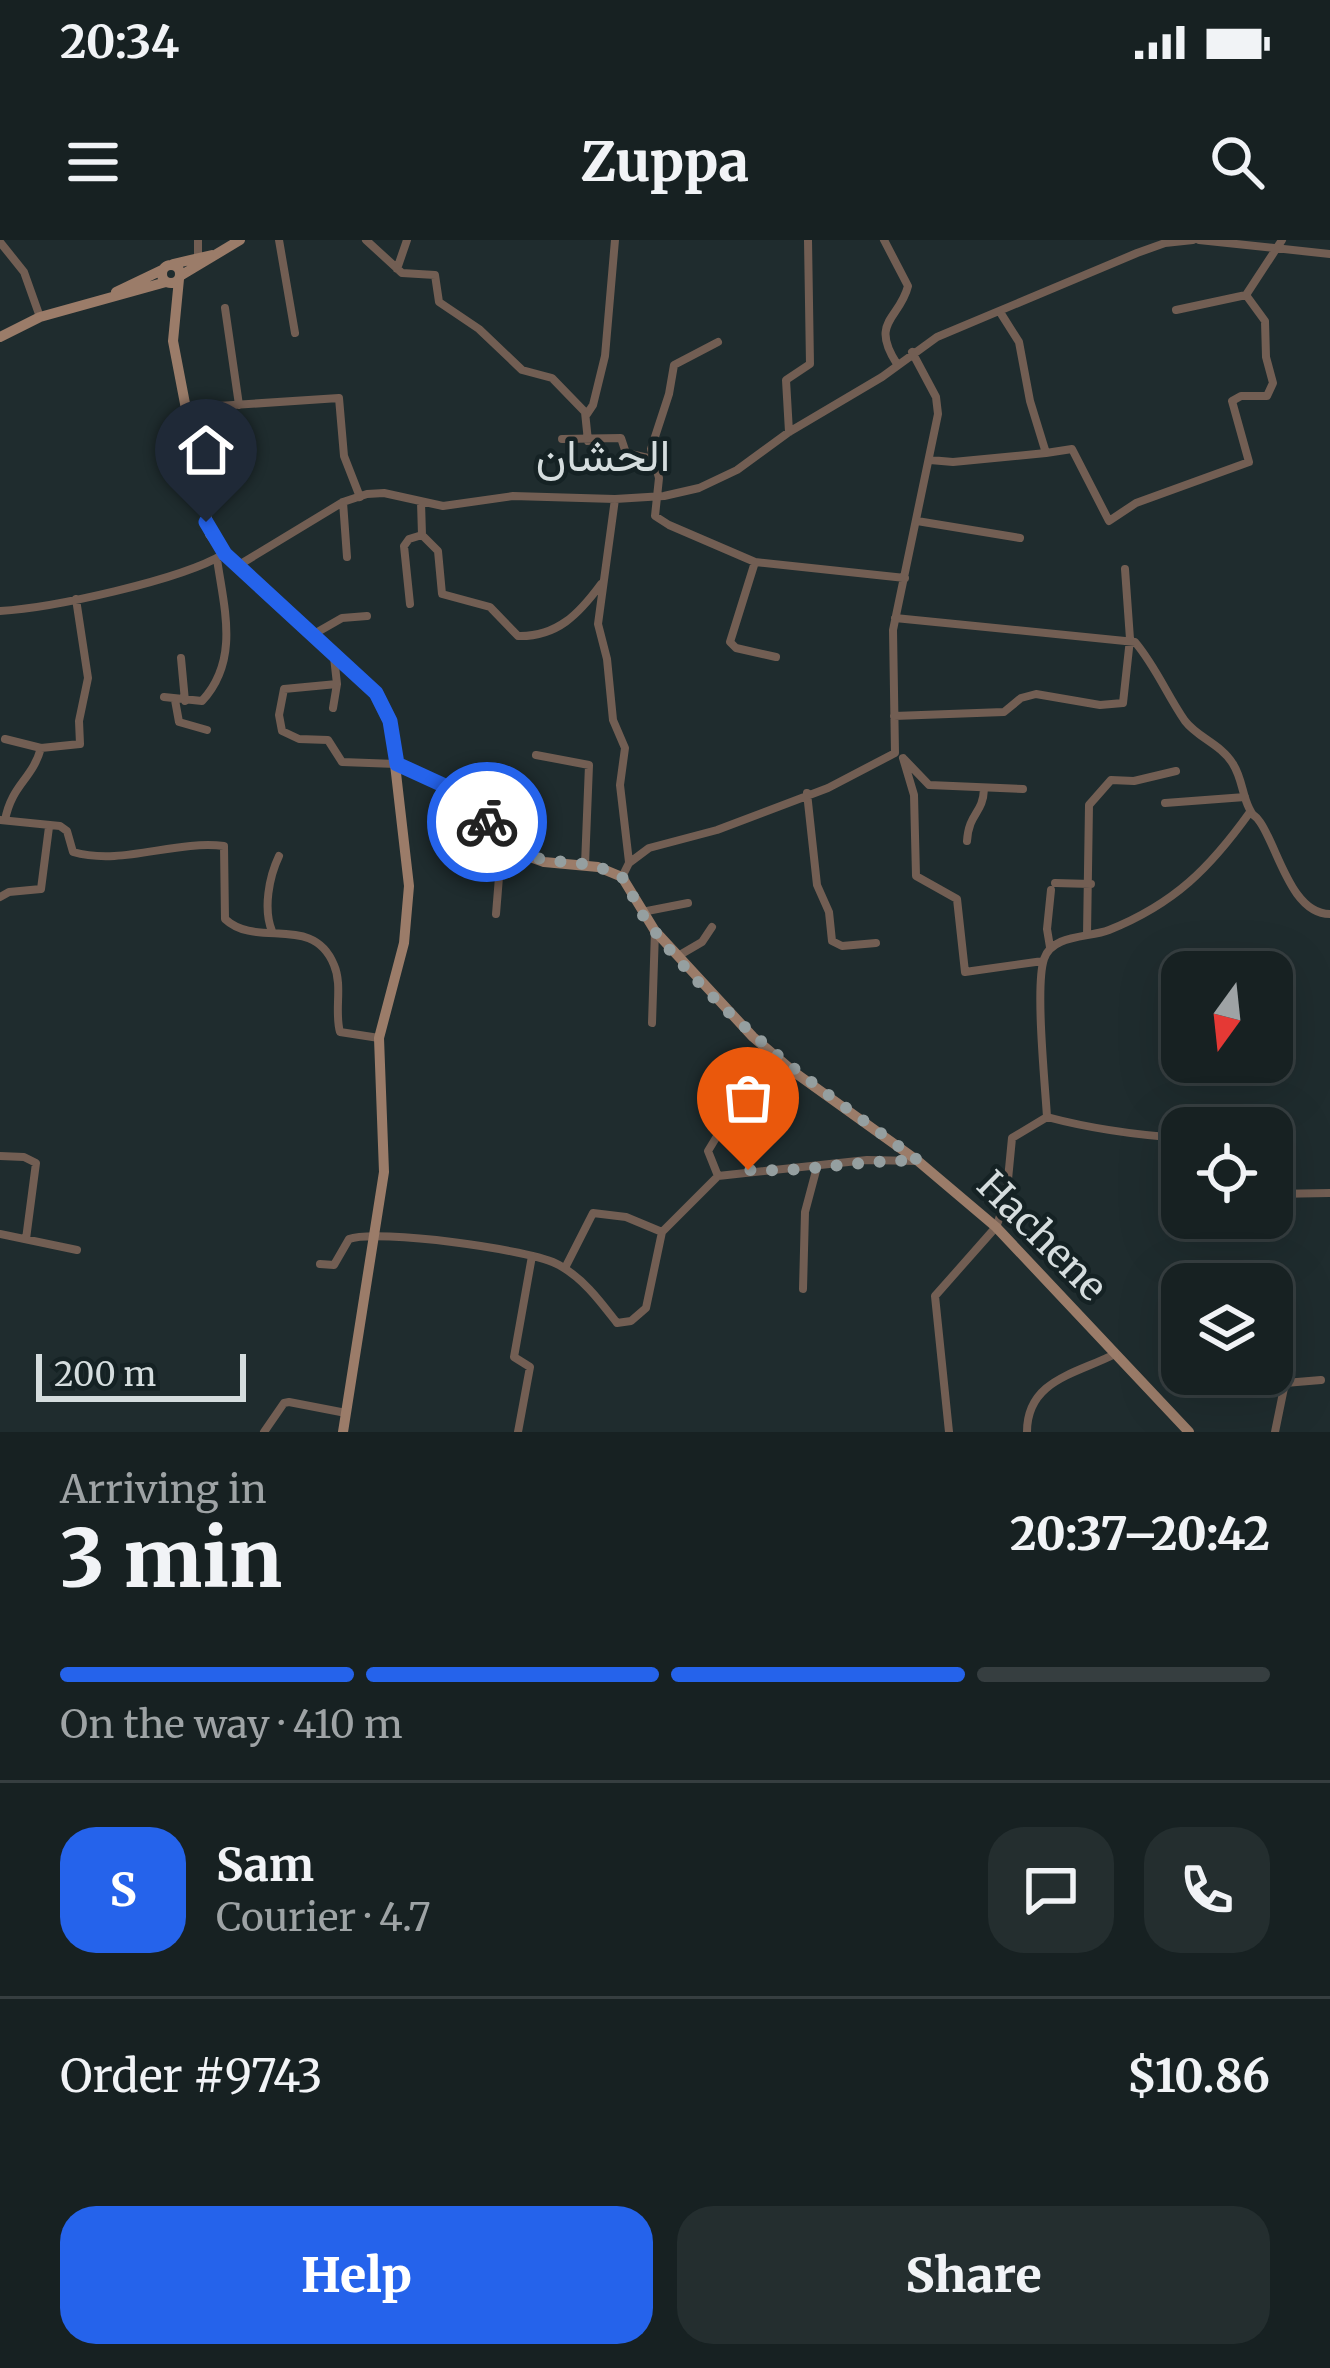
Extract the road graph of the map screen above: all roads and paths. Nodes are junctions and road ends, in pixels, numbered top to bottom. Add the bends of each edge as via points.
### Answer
1 (198, 240) edge
2 (241, 240) edge
3 (279, 240) edge
4 (365, 240) edge
5 (406, 240) edge
6 (615, 240) edge
7 (808, 240) edge
8 (884, 240) edge
9 (1196, 240) edge
10 (0, 242) edge
11 (1165, 242) edge
12 (1279, 244) edge
13 (1330, 254) edge
14 (199, 261) junction
15 (397, 269) junction
16 (171, 275) junction
17 (1246, 295) junction
18 (225, 308) dead end
19 (1176, 310) dead end
20 (1000, 312) junction
21 (40, 316) junction
22 (295, 333) dead end
23 (0, 337) edge
24 (718, 342) dead end
25 (912, 352) junction
26 (897, 364) junction
27 (239, 405) junction
28 (188, 409) junction
29 (586, 415) junction
30 (789, 432) junction
31 (562, 439) dead end
32 (588, 440) junction
33 (1046, 453) junction
34 (653, 459) junction
35 (930, 460) junction
36 (360, 496) junction
37 (655, 496) junction
38 (614, 500) junction
39 (343, 502) junction
40 (421, 502) junction
41 (917, 521) junction
42 (422, 535) junction
43 (1020, 538) dead end
44 (221, 556) junction
45 (347, 557) dead end
46 (755, 562) junction
47 (239, 566) junction
48 (1125, 569) dead end
49 (606, 578) junction
50 (905, 578) junction
51 (76, 599) junction
52 (410, 604) dead end
53 (0, 611) edge
54 (368, 616) dead end
55 (895, 619) junction
56 (314, 634) junction
57 (1130, 639) junction
58 (333, 650) junction
59 (776, 657) dead end
60 (181, 658) dead end
61 (338, 684) junction
62 (164, 697) dead end
63 (180, 700) junction
64 (333, 708) dead end
65 (894, 716) junction
66 (207, 730) dead end
67 (5, 740) dead end
68 (41, 748) junction
69 (536, 754) dead end
70 (899, 756) junction
71 (397, 764) junction
72 (1176, 771) dead end
73 (984, 788) junction
74 (1023, 789) dead end
75 (807, 793) junction
76 (1245, 797) junction
77 (1165, 803) dead end
78 (1250, 812) junction
79 (3, 820) edge
80 (49, 826) junction
81 (502, 840) junction
82 (967, 842) dead end
83 (279, 856) dead end
84 (629, 863) junction
85 (585, 865) junction
86 (622, 877) junction
87 (1090, 884) junction
88 (0, 897) edge
89 (688, 904) dead end
90 (640, 912) junction
91 (496, 914) dead end
92 (1330, 914) edge
93 (712, 927) dead end
94 (272, 931) junction
95 (655, 931) junction
96 (1087, 935) junction
97 (876, 943) dead end
98 (1050, 947) junction
99 (678, 956) junction
100 (1043, 961) junction
101 (652, 1023) dead end
102 (380, 1038) junction
103 (1047, 1117) junction
104 (725, 1123) dead end
105 (1161, 1134) edge
106 (0, 1156) edge
107 (919, 1161) junction
108 (817, 1167) junction
109 (718, 1176) junction
110 (1330, 1192) edge
111 (1293, 1193) edge
112 (996, 1227) junction
113 (662, 1232) junction
114 (0, 1234) edge
115 (376, 1234) junction
116 (26, 1239) junction
117 (77, 1250) dead end
118 (532, 1256) junction
119 (320, 1264) dead end
120 (566, 1268) junction
121 (803, 1288) dead end
122 (1116, 1354) junction
123 (1321, 1380) dead end
124 (346, 1413) junction
125 (264, 1432) edge
126 (343, 1432) edge
127 (518, 1432) edge
128 (950, 1432) edge
129 (1027, 1432) edge
130 (1189, 1432) edge
131 (1275, 1432) edge

1 - 14 street
2 - 14 street
3 - 22 street
4 - 15 street
5 - 15 street
6 - 29 street via 605,356
7 - 30 street via 810,364 786,380
8 - 26 street via 908,286 887,327
9 - 11 street
9 - 12 street
10 - 21 street via 24,272
11 - 20 street
12 - 13 street
12 - 17 street
14 - 16 street
15 - 29 street via 436,276 439,302 522,370 549,376
16 - 21 street
16 - 28 street via 173,341
17 - 19 street
17 - 33 street via 1265,321 1273,382 1267,395 1232,401 1249,462 1136,503 1109,521 1072,448
18 - 27 street
20 - 25 street
20 - 33 street via 1019,343
21 - 23 street
24 - 34 street via 675,363
25 - 26 street
25 - 35 street via 938,405
26 - 30 street
27 - 28 street
27 - 36 street via 339,398 344,456
28 - 44 street via 206,522
29 - 32 street
30 - 37 street via 719,479
31 - 32 street
32 - 34 street via 621,438 626,453
33 - 35 street
34 - 37 street
35 - 41 street
36 - 39 street
36 - 40 street
37 - 38 street
37 - 46 street via 659,520
38 - 40 street
38 - 49 street
39 - 45 street
39 - 47 street
40 - 42 street
41 - 43 street
41 - 50 street
42 - 49 street via 438,551 442,594 490,608 518,636 561,627
42 - 52 street via 404,546
44 - 47 street
44 - 51 street
44 - 63 street via 229,647 207,697
46 - 50 street
46 - 59 street via 730,642
47 - 56 street
48 - 57 street
49 - 84 street via 598,631 613,720 626,748 620,785
50 - 55 street
51 - 53 street
51 - 68 street via 88,678 80,744
54 - 56 street via 342,618
55 - 57 street
55 - 65 street
56 - 58 street
57 - 65 street via 1123,703 1036,694 1004,712
57 - 76 street via 1189,726 1233,763
58 - 61 street
58 - 71 street via 382,700
60 - 63 street
61 - 64 street
61 - 71 street via 284,689 282,731 328,740 342,762
62 - 63 street
63 - 66 street via 179,722
65 - 70 street
67 - 68 street
68 - 79 street
69 - 85 street via 589,765
70 - 73 street via 929,785
70 - 75 street
70 - 100 street via 914,790 916,876 957,899 965,971
71 - 81 street via 456,791
71 - 102 street via 408,904
72 - 87 street via 1112,780 1091,801
73 - 74 street
73 - 82 street
75 - 84 street via 649,848
75 - 97 street via 832,941
76 - 77 street
76 - 78 street
78 - 92 street via 1306,904
78 - 96 street via 1187,887
79 - 80 street
80 - 88 street via 41,889
80 - 94 street via 64,828 73,853 88,856 221,845 225,919 245,932
81 - 85 street via 537,860
81 - 91 street
83 - 94 street via 268,906
84 - 86 street
85 - 86 street
86 - 90 street, Hachene
87 - 96 street
87 - 98 street via 1053,886
89 - 90 street
90 - 95 street, Hachene
93 - 99 street
94 - 102 street via 307,937 327,953 338,978 340,1032
95 - 99 street, Hachene
95 - 101 street
96 - 98 street
98 - 100 street
99 - 107 street, Hachene via 775,1057
100 - 103 street
102 - 115 street via 386,1150
103 - 105 street via 1105,1132
103 - 112 street via 1012,1138
104 - 109 street via 708,1151
106 - 116 street via 36,1163
107 - 108 street
107 - 112 street, Hachene
108 - 109 street
108 - 121 street via 805,1212
109 - 113 street
110 - 111 street
112 - 122 street, Hachene
112 - 128 street via 935,1295
113 - 120 street via 593,1213
113 - 120 street via 646,1308 631,1321 617,1324
114 - 116 street
115 - 118 street
115 - 119 street via 349,1239 334,1265
115 - 124 street
116 - 117 street
118 - 120 street
118 - 127 street via 514,1357 530,1366
122 - 129 street via 1042,1389
122 - 130 street, Hachene
123 - 131 street via 1285,1383
124 - 125 street via 284,1403
124 - 126 street

